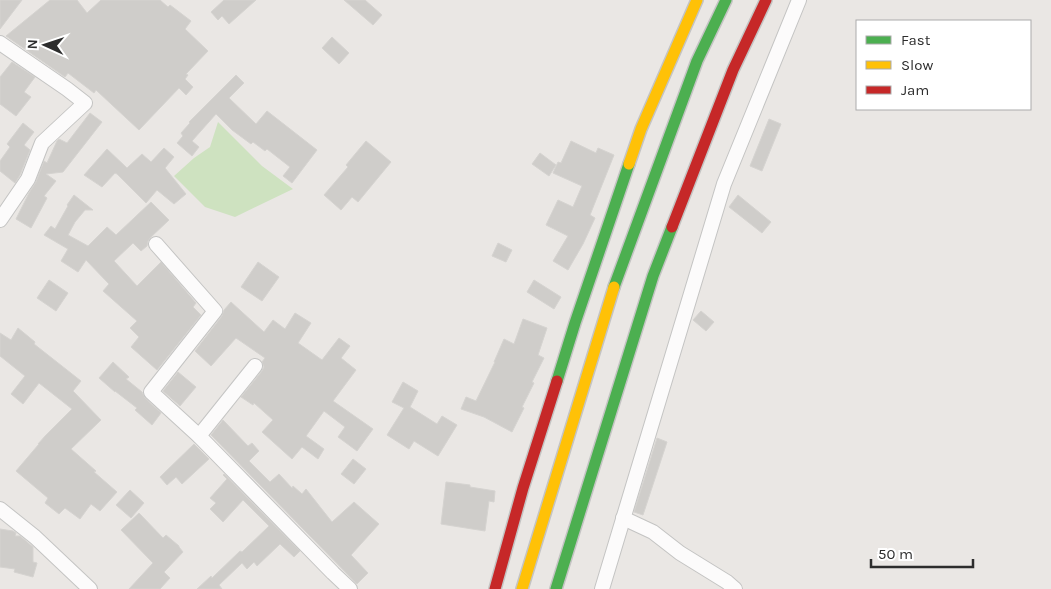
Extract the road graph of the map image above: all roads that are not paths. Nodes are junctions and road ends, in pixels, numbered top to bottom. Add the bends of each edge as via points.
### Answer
1 (697, 0) edge
2 (726, 0) edge
3 (766, 0) edge
4 (799, 0) edge
5 (0, 43) edge
6 (0, 220) edge
7 (156, 244) dead end
8 (255, 366) dead end
9 (199, 436) junction
10 (0, 510) edge
11 (623, 518) junction
12 (90, 589) edge
13 (350, 589) edge
14 (495, 589) edge
15 (522, 589) edge
16 (556, 589) edge
17 (602, 589) edge
18 (735, 589) edge

1 - 14 main road via 641,129 575,323
2 - 15 main road via 697,61 618,273
3 - 16 main road via 733,70 653,276
4 - 11 street via 724,184
5 - 6 street via 85,103 42,143 28,179
7 - 9 street via 215,311 151,392
8 - 9 street
9 - 13 street
10 - 12 street via 35,537
11 - 17 street
11 - 18 street via 653,532

